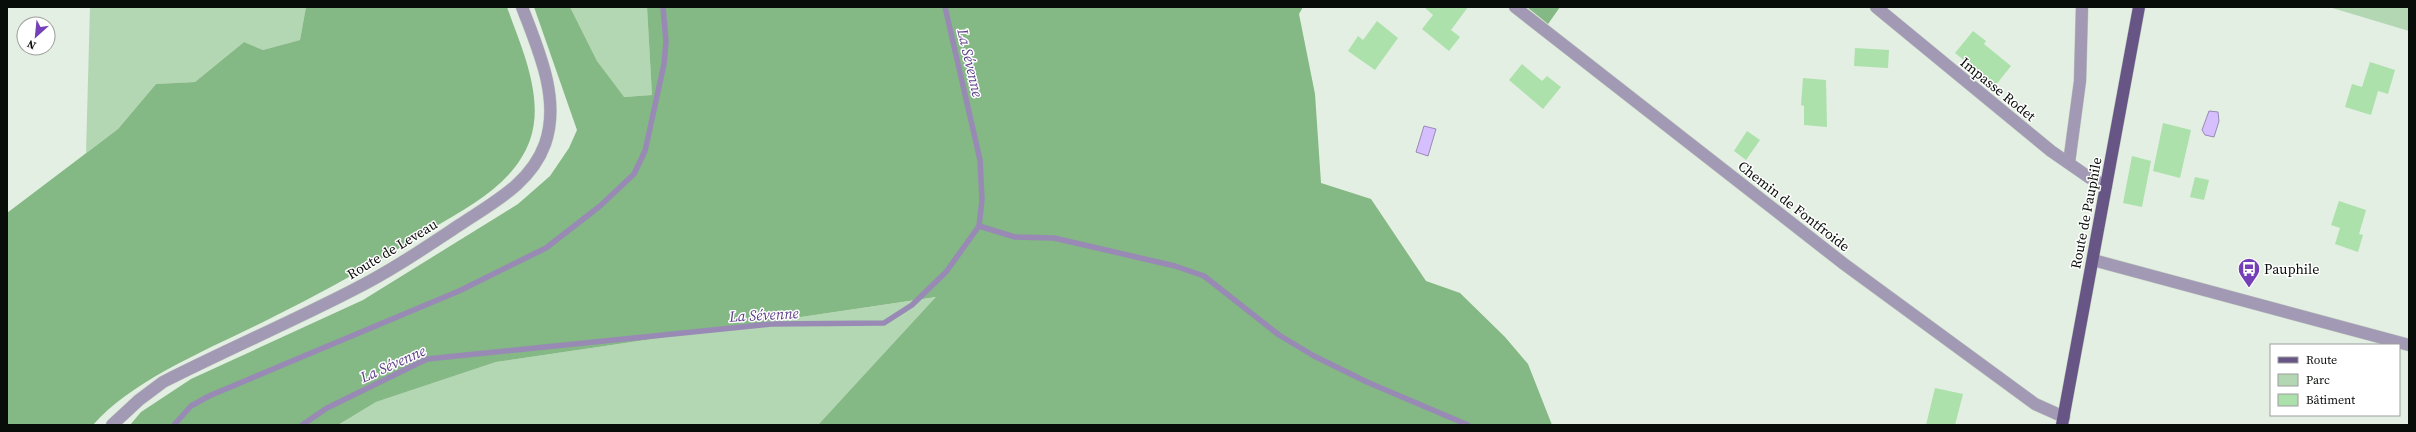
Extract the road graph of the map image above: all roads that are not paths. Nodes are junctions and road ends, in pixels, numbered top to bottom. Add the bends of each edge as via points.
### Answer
1 (522, 7) edge
2 (1515, 7) edge
3 (1876, 7) edge
4 (2082, 7) edge
5 (2139, 7) edge
6 (2069, 163) junction
7 (2106, 186) junction
8 (2093, 260) junction
9 (2409, 345) edge
10 (2063, 421) edge
11 (112, 425) edge

1 - 11 street, Route de Leveau via 545,76 550,118 538,161 525,178 510,191 428,246 354,289 163,382
2 - 10 street, Chemin de Fontfroide via 1844,264 2035,404
3 - 6 street, Impasse Rodet
4 - 6 street via 2080,81
5 - 7 main road, Route de Pauphile
6 - 7 street, Impasse Rodet
7 - 8 main road, Route de Pauphile
8 - 9 street
8 - 10 main road, Route de Pauphile

